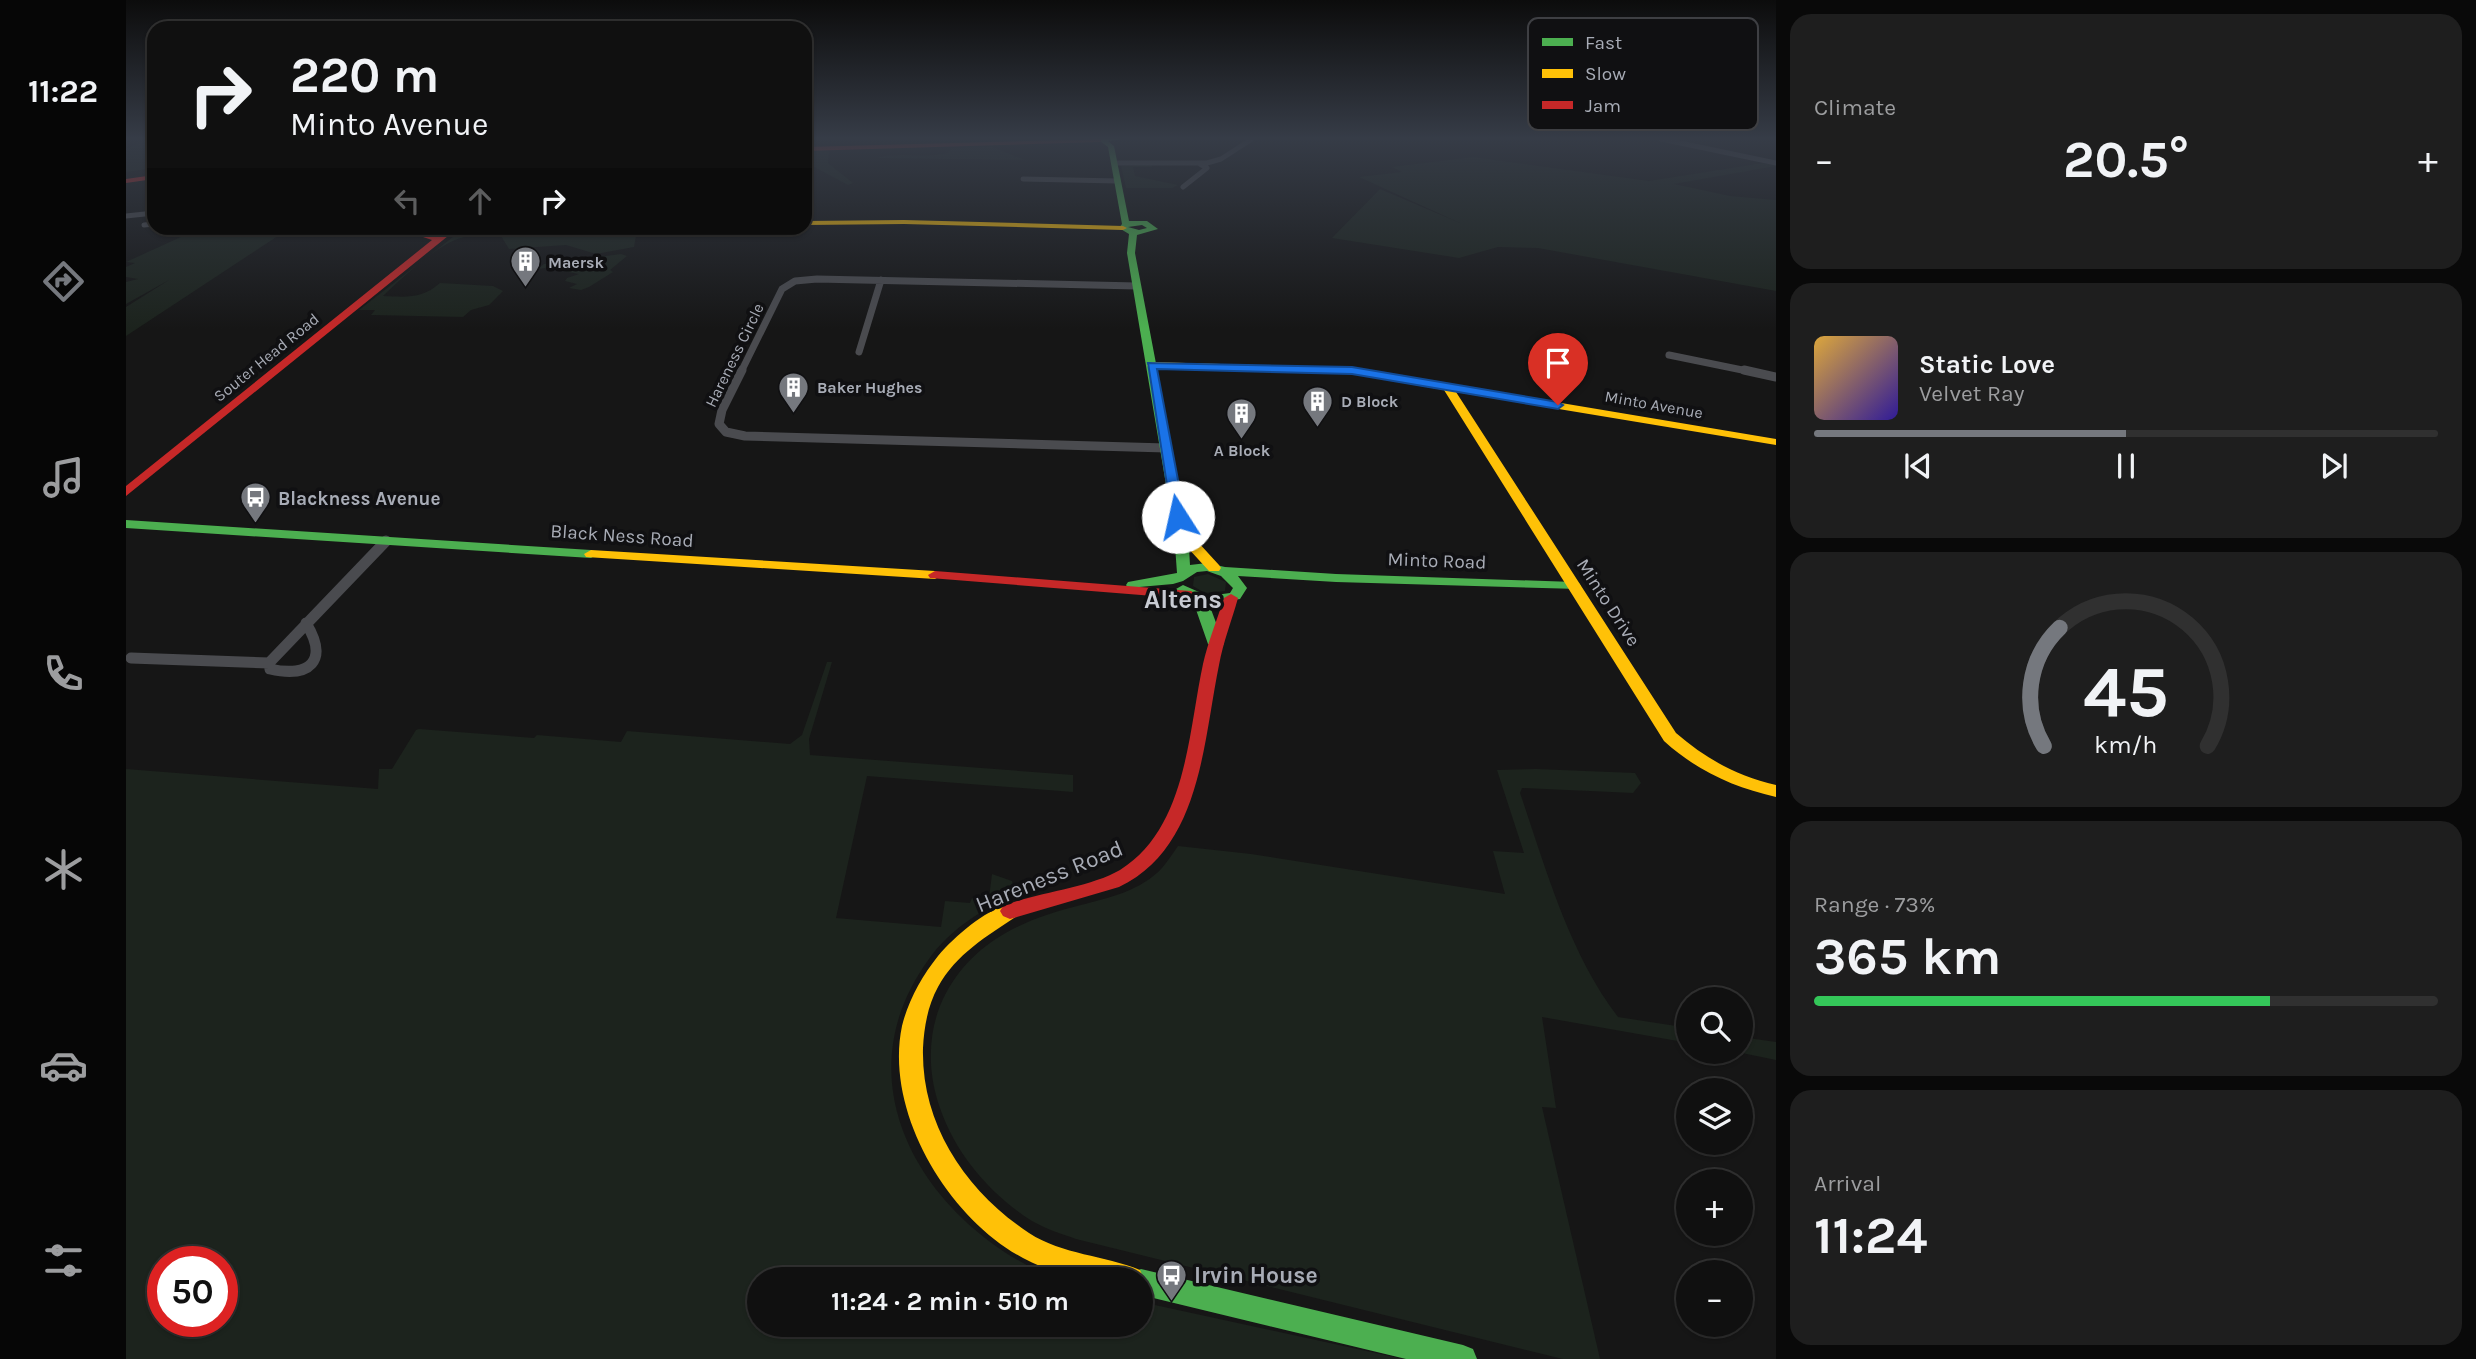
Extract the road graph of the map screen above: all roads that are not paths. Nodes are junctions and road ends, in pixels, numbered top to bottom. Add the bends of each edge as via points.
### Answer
1 (1124, 202) edge
2 (147, 214) edge
3 (126, 216) edge
4 (812, 223) edge
5 (144, 225) dead end
6 (147, 225) edge
7 (1131, 228) junction
8 (432, 235) edge
9 (881, 280) junction
10 (1137, 286) junction
11 (859, 352) dead end
12 (1669, 355) dead end
13 (1152, 365) junction
14 (1776, 377) edge
15 (1447, 386) junction
16 (1776, 442) edge
17 (1166, 448) junction
18 (126, 492) edge
19 (126, 524) edge
20 (1181, 532) junction
21 (386, 541) junction
22 (1220, 570) junction
23 (1182, 575) junction
24 (1298, 576) junction
25 (1574, 586) junction
26 (1116, 587) junction
27 (1236, 593) junction
28 (1195, 597) junction
29 (306, 623) junction
30 (1216, 644) junction
31 (131, 658) dead end
32 (269, 663) junction
33 (1776, 792) edge
34 (1085, 1267) edge
35 (1153, 1285) edge
36 (1463, 1359) edge

1 - 7 street
2 - 3 street
4 - 7 street
5 - 6 street
7 - 10 street
8 - 18 street, Souter Head Road
9 - 10 street, Hareness Circle
9 - 11 street
9 - 17 street, Hareness Circle via 806,279 785,286 722,410 721,429 745,436
10 - 13 street
12 - 14 street
13 - 15 street, Minto Avenue via 1352,370
13 - 17 street
15 - 16 street, Minto Avenue
15 - 25 street, Minto Drive
17 - 20 street
19 - 21 street, Black Ness Road
20 - 22 street
20 - 23 street
21 - 26 street, Black Ness Road
21 - 29 street
22 - 23 street, Black Ness Road via 1194,568
22 - 24 street, Minto Road
22 - 27 street via 1236,579
23 - 26 street, Black Ness Road
23 - 28 street via 1181,586
24 - 25 street, Minto Road
24 - 27 street, Minto Road
25 - 33 street, Minto Drive via 1670,737 1689,757 1727,779
26 - 28 street, Black Ness Road
27 - 28 street, Black Ness Road via 1212,601
27 - 30 street, Hareness Road
28 - 30 street
29 - 32 street
29 - 32 street via 317,643 314,660 289,671 270,669
30 - 34 street, Hareness Road via 1181,801 1146,860 1102,885 1040,900 972,933 933,975 919,1001 911,1031 913,1098 923,1129 957,1187 1023,1244
31 - 32 street
35 - 36 street

